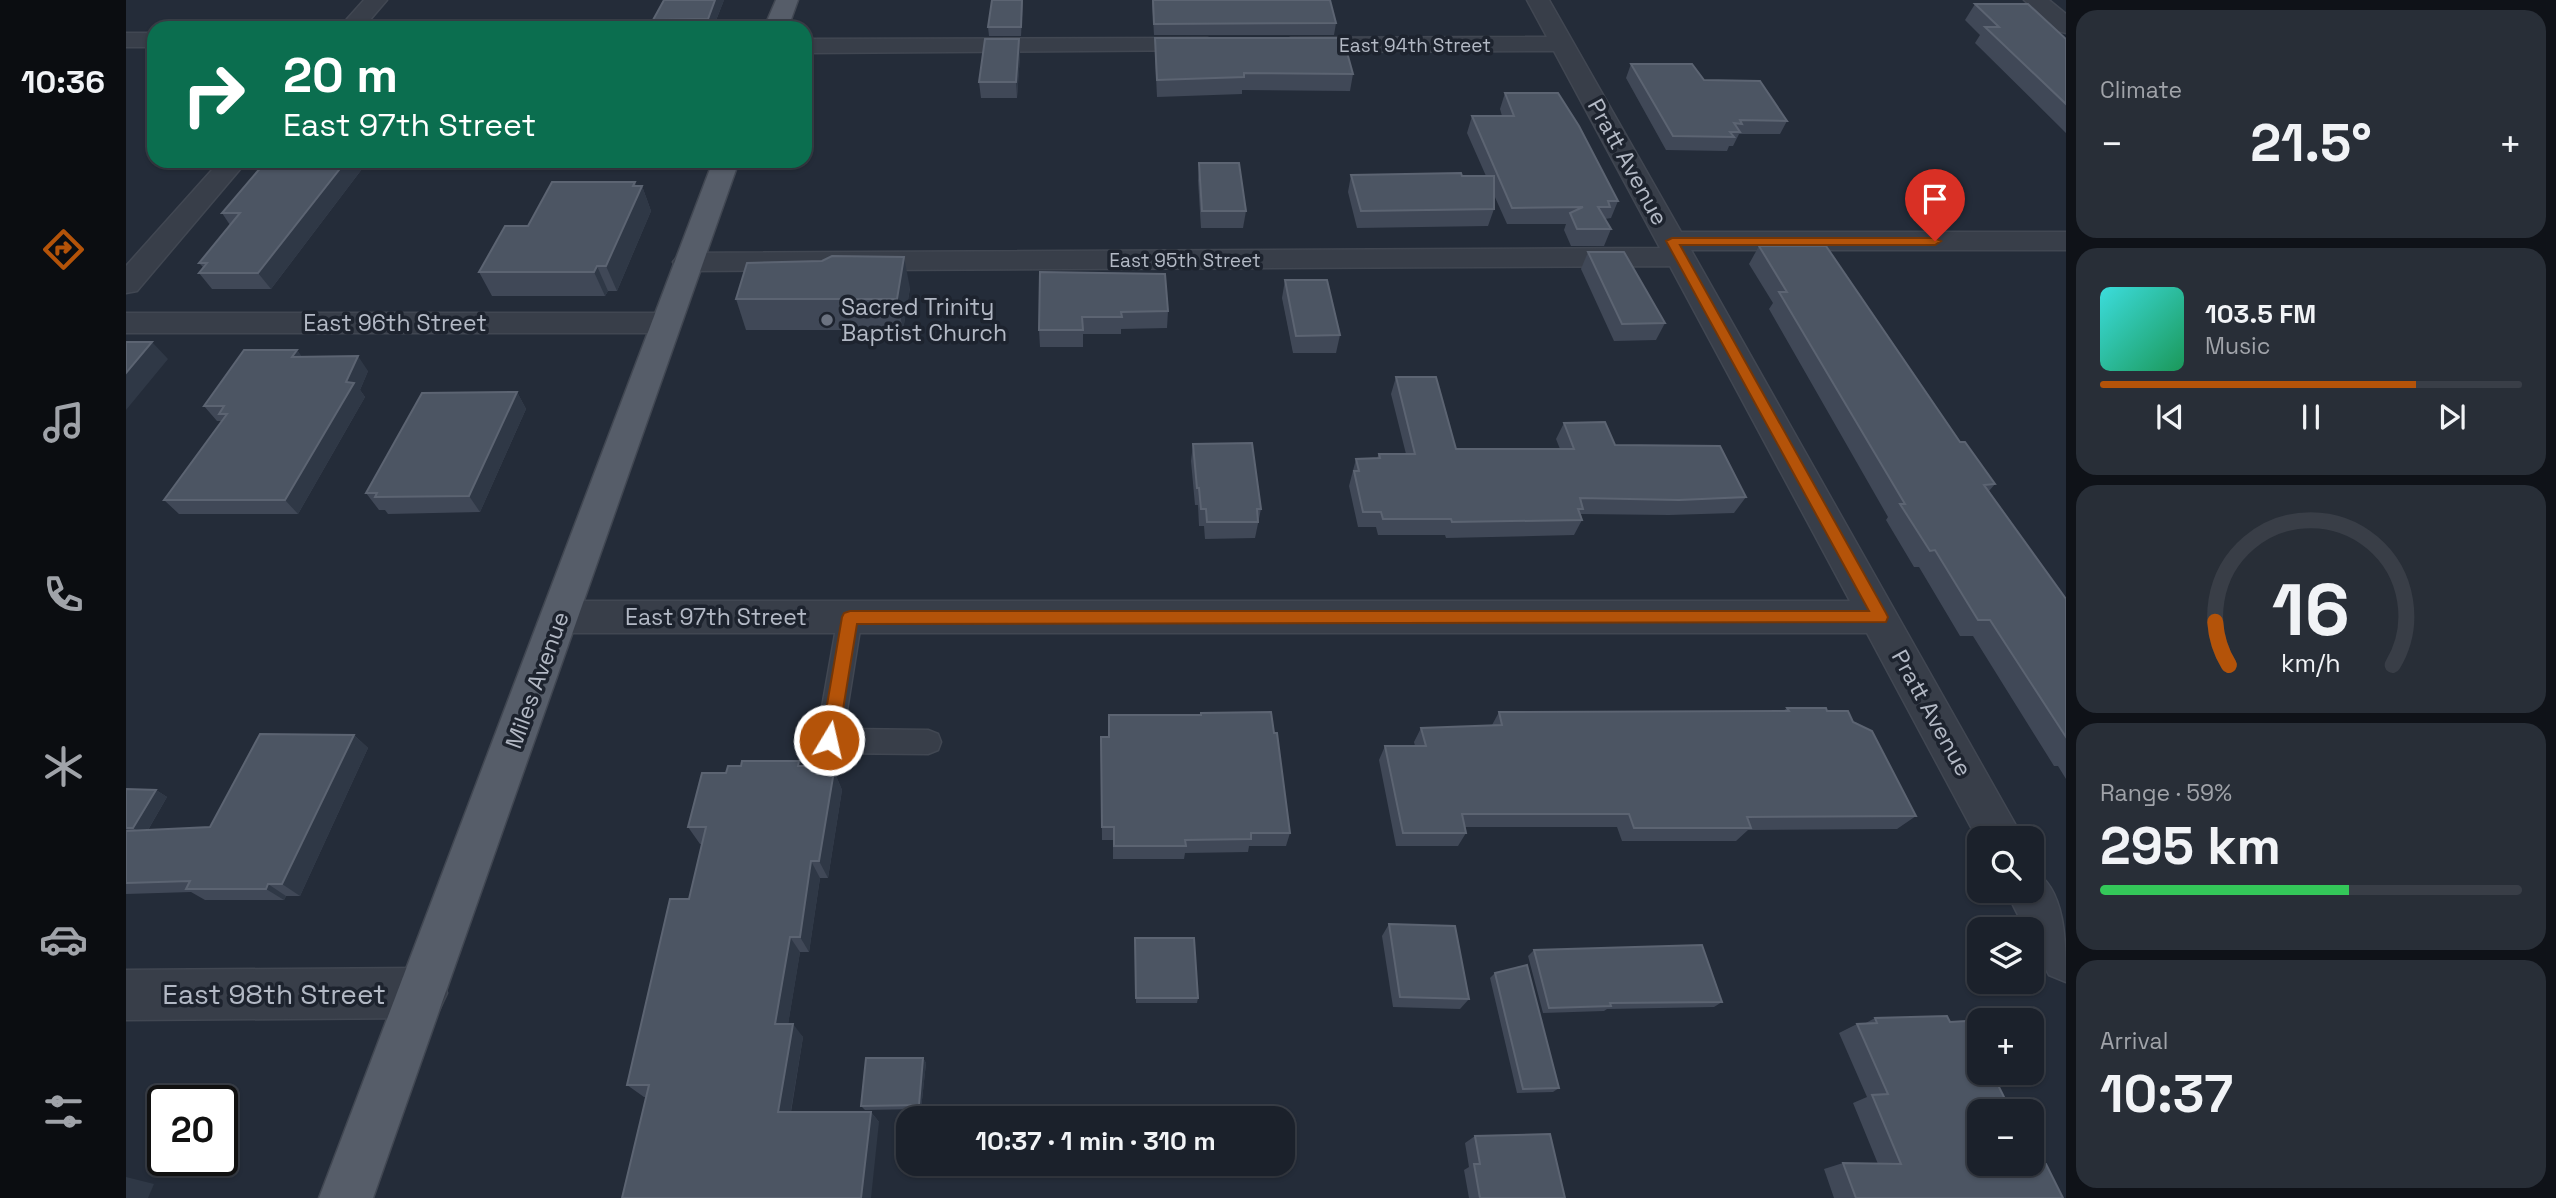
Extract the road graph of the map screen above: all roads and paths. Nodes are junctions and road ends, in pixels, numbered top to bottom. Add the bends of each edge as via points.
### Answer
1 (376, 0) edge
2 (787, 0) edge
3 (1538, 0) edge
4 (2035, 0) edge
5 (357, 21) edge
6 (779, 21) edge
7 (2066, 26) edge
8 (126, 40) edge
9 (147, 40) edge
10 (1562, 44) junction
11 (1233, 45) edge
12 (1275, 45) edge
13 (812, 46) edge
14 (228, 168) edge
15 (723, 168) edge
16 (2066, 241) edge
17 (1676, 249) junction
18 (688, 262) junction
19 (126, 284) edge
20 (126, 323) edge
21 (665, 323) junction
22 (560, 617) junction
23 (850, 617) junction
24 (1880, 617) junction
25 (928, 742) dead end
26 (1994, 826) edge
27 (2036, 903) edge
28 (2066, 958) edge
29 (422, 993) junction
30 (126, 995) edge
31 (346, 1198) edge

1 - 5 street
2 - 6 main road
3 - 10 street, Pratt Avenue
4 - 7 street
8 - 9 street
10 - 12 street, East 94th Street
10 - 17 street, Pratt Avenue
11 - 13 street
14 - 19 street
15 - 18 main road, Miles Avenue
16 - 17 street, East 95th Street
17 - 18 street, East 95th Street
17 - 24 street, Pratt Avenue
18 - 21 main road, Miles Avenue
20 - 21 street, East 96th Street
21 - 22 main road, Miles Avenue
22 - 23 street, East 97th Street
22 - 29 main road, Miles Avenue
23 - 24 street, East 97th Street
23 - 25 lane via 829,740
24 - 26 street, Pratt Avenue
27 - 28 street
29 - 30 street, East 98th Street
29 - 31 main road, Miles Avenue

